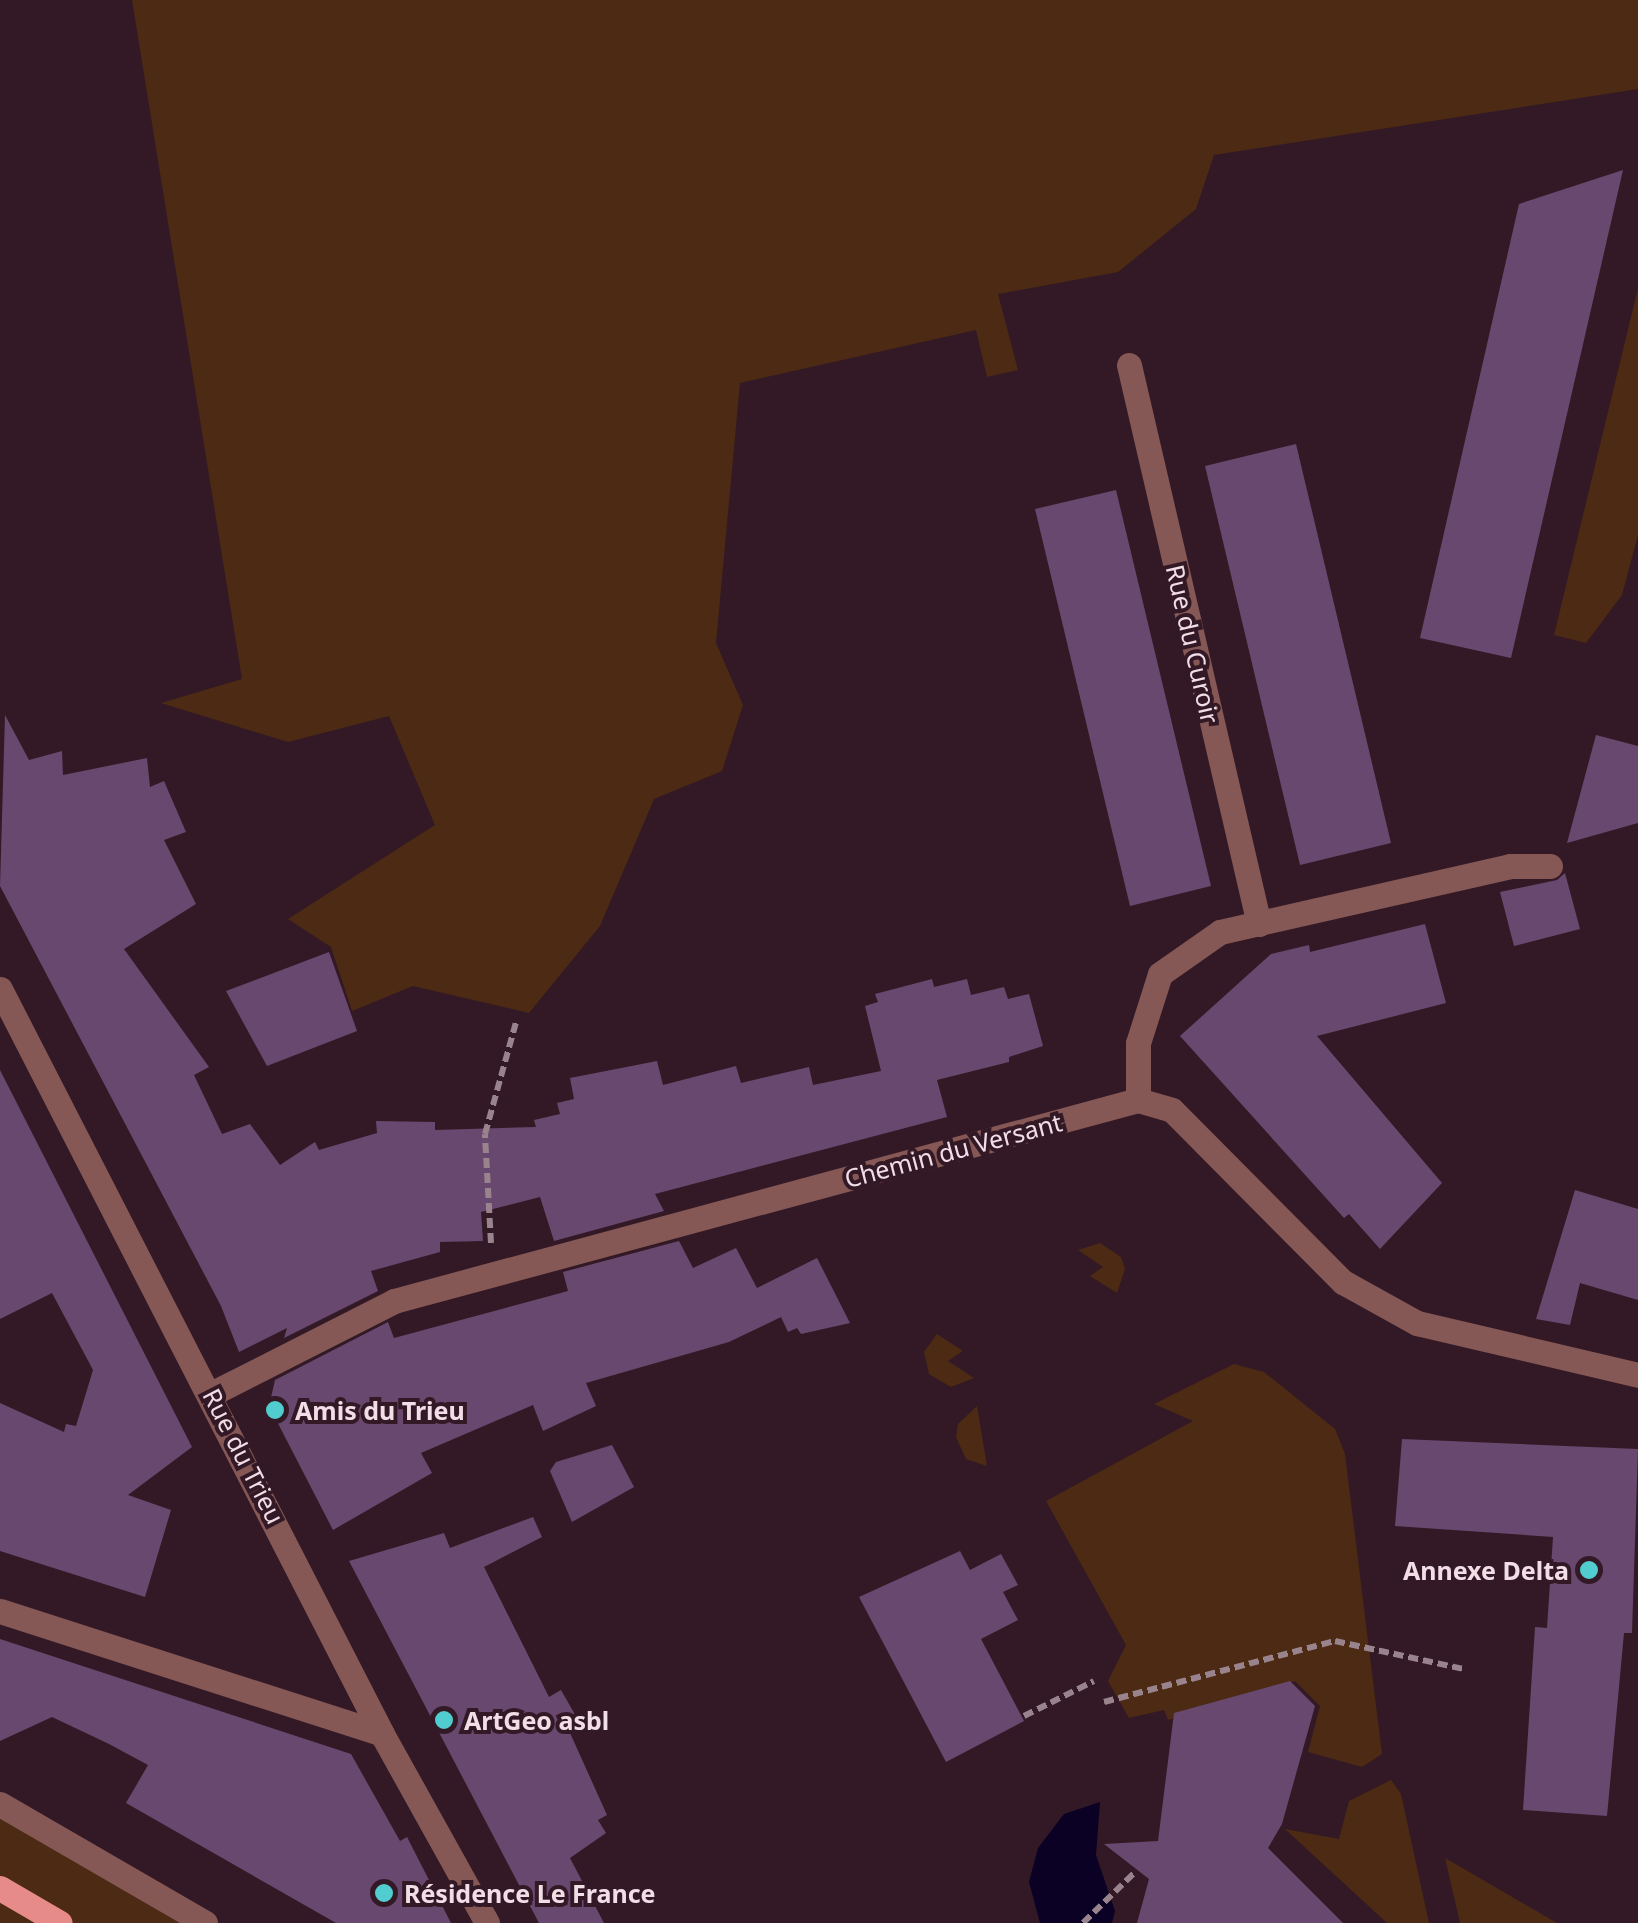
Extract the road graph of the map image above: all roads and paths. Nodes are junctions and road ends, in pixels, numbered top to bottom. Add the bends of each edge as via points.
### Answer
1 (1128, 365) dead end
2 (1550, 866) dead end
3 (1259, 924) junction
4 (0, 988) edge
5 (516, 1019) dead end
6 (1138, 1100) junction
7 (500, 1272) junction
8 (1638, 1375) edge
9 (213, 1394) junction
10 (0, 1611) edge
11 (1463, 1670) dead end
12 (1094, 1681) dead end
13 (1104, 1702) dead end
14 (1024, 1716) dead end
15 (382, 1734) junction
16 (0, 1804) edge
17 (1134, 1873) dead end
18 (0, 1888) edge
19 (60, 1923) edge
20 (205, 1923) edge
21 (486, 1923) edge
22 (1083, 1923) edge

1 - 3 street, Rue du Curoir
2 - 3 street via 1510,866
3 - 6 street via 1220,932 1160,974 1138,1043
4 - 9 street, Rue du Trieu
5 - 7 path via 485,1134 490,1238
6 - 7 street, Chemin du Versant
6 - 8 street via 1172,1110 1343,1282 1417,1322
7 - 9 street, Chemin du Versant via 394,1301
9 - 15 street, Rue du Trieu
10 - 15 street
11 - 13 path via 1335,1641
12 - 14 path
15 - 21 street, Rue du Trieu
16 - 20 street
17 - 22 path
18 - 19 main road

